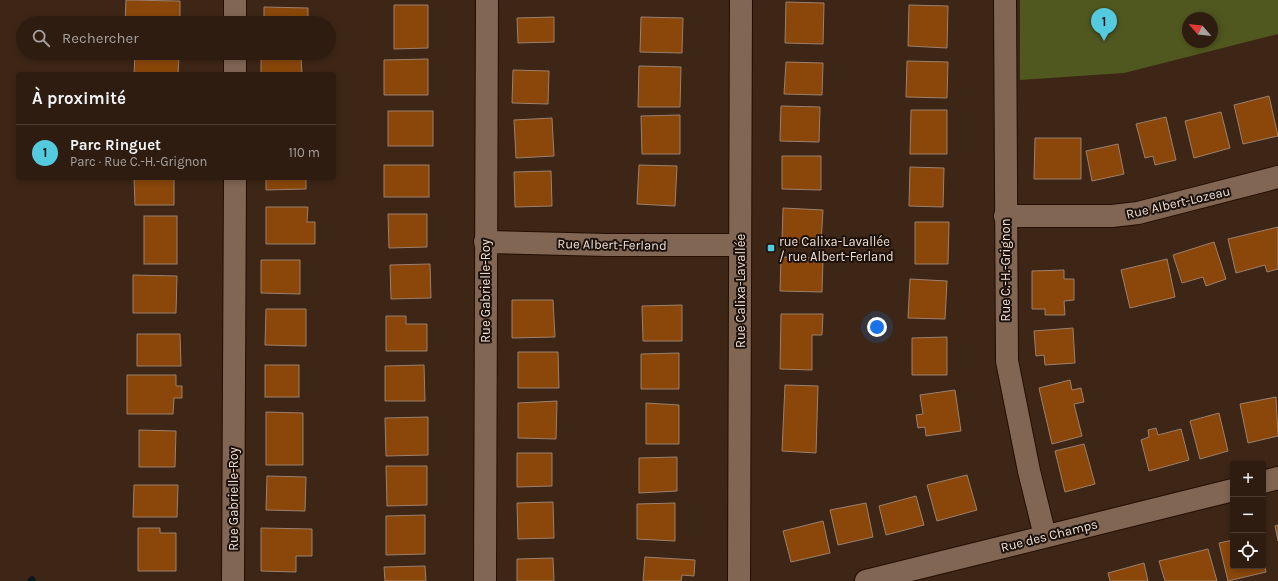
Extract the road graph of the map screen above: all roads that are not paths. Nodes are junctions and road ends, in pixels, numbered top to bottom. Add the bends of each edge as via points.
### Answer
1 (235, 0) edge
2 (487, 0) edge
3 (741, 0) edge
4 (1005, 0) edge
5 (235, 16) edge
6 (235, 60) edge
7 (235, 72) edge
8 (1278, 177) edge
9 (235, 180) edge
10 (1005, 216) junction
11 (485, 242) junction
12 (739, 245) junction
13 (1278, 478) edge
14 (1266, 481) edge
15 (1230, 491) edge
16 (1045, 536) junction
17 (233, 581) edge
18 (485, 581) edge
19 (739, 581) edge
20 (866, 581) edge

1 - 5 street
2 - 11 street, Rue Gabrielle-Roy
3 - 12 street, Rue Calixa-Lavallée
4 - 10 street, Rue C.-H.-Grignon
6 - 7 street
8 - 10 street, Rue Albert-Lozeau via 1125,215
9 - 17 street, Rue Gabrielle-Roy
10 - 16 street, Rue C.-H.-Grignon via 1005,341 1008,373
11 - 12 street, Rue Albert-Ferland
11 - 18 street, Rue Gabrielle-Roy
12 - 19 street, Rue Calixa-Lavallée
13 - 14 street
15 - 16 street, Rue des Champs
16 - 20 street, Rue des Champs

